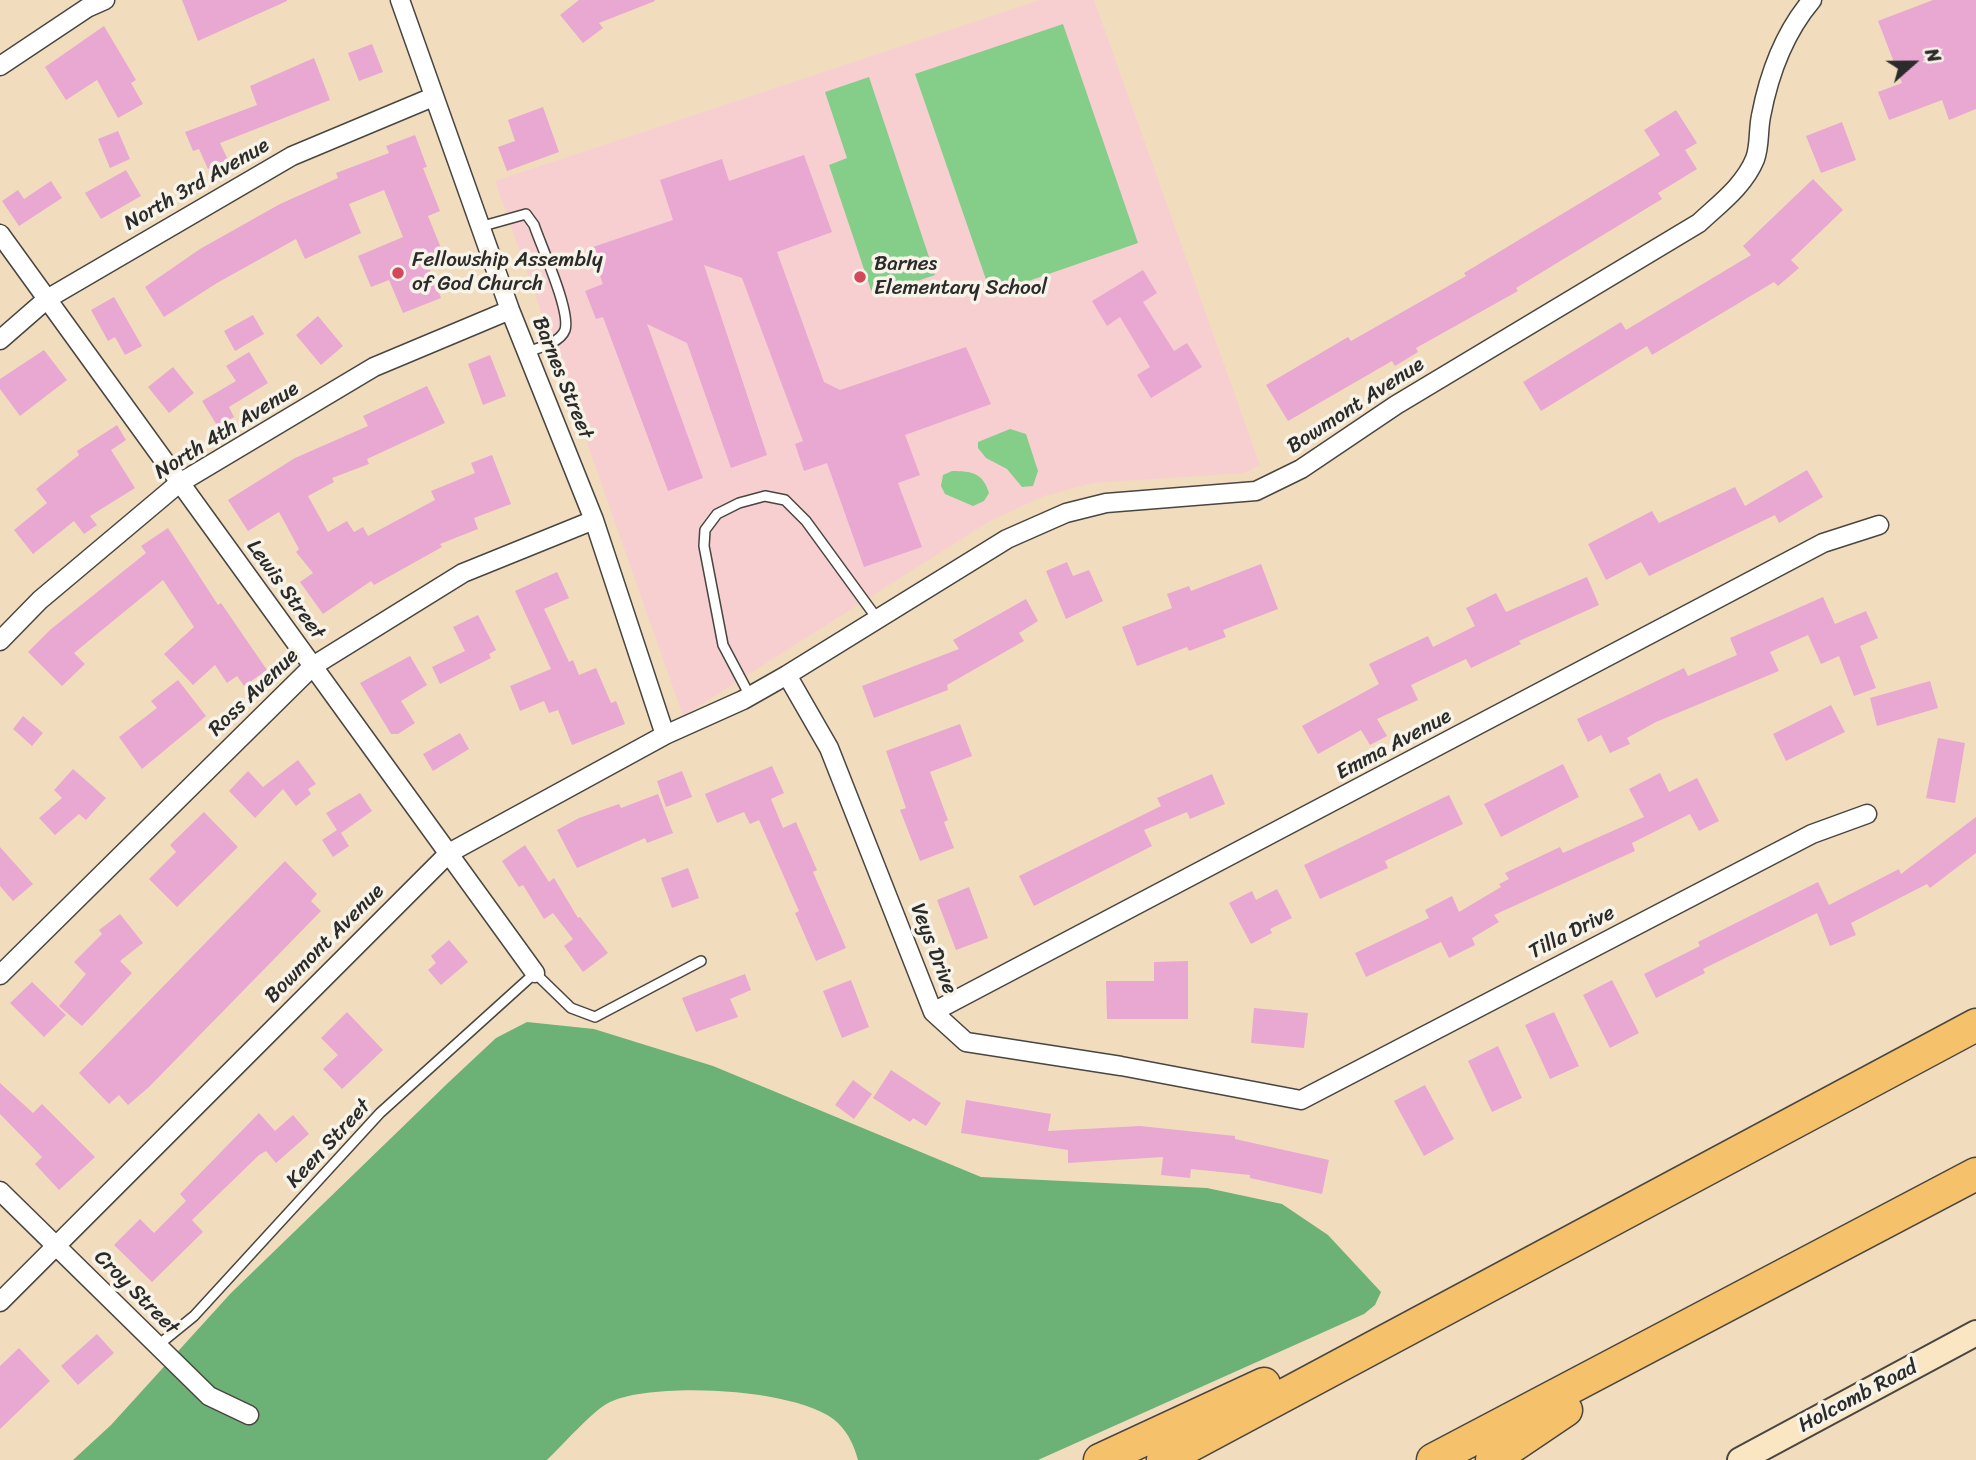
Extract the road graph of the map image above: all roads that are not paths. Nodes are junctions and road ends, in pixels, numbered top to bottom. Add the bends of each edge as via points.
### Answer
1 (105, 0) edge
2 (400, 0) edge
3 (1812, 0) edge
4 (0, 66) edge
5 (433, 97) junction
6 (482, 226) junction
7 (0, 234) edge
8 (47, 299) junction
9 (510, 310) junction
10 (0, 340) edge
11 (527, 352) junction
12 (178, 484) junction
13 (594, 520) junction
14 (1879, 525) dead end
15 (876, 617) junction
16 (0, 641) edge
17 (313, 666) junction
18 (787, 675) junction
19 (747, 698) junction
20 (665, 735) junction
21 (1867, 814) dead end
22 (449, 853) junction
23 (701, 961) dead end
24 (535, 973) junction
25 (0, 975) edge
26 (933, 1012) junction
27 (1976, 1026) edge
28 (1301, 1100) joint
29 (1976, 1174) edge
30 (0, 1191) edge
31 (56, 1245) junction
32 (1527, 1265) junction
33 (0, 1302) edge
34 (1695, 1322) junction
35 (1976, 1333) edge
36 (157, 1346) junction
37 (249, 1415) dead end
38 (1100, 1460) edge
39 (1163, 1460) edge
40 (1433, 1460) edge
41 (1492, 1460) edge
42 (1740, 1460) edge

1 - 4 street
2 - 5 street, Barnes Street
3 - 15 street, Bowmont Avenue via 1778,54 1755,158 1736,189 1699,223 1396,405 1301,469 1256,491 1106,503 1066,513 1007,539
5 - 6 street, Barnes Street
5 - 8 street, North 3rd Avenue via 292,156
6 - 9 street, Barnes Street
6 - 11 lane via 526,214 534,225 565,315 565,331
7 - 8 street, Lewis Street
8 - 10 street, North 3rd Avenue
8 - 12 street, Lewis Street
9 - 11 street, Barnes Street
9 - 12 street, North 4th Avenue via 374,367
11 - 13 street, Barnes Street
12 - 16 street, North 4th Avenue via 40,600
12 - 17 street, Lewis Street
13 - 17 street, Ross Avenue via 463,573
13 - 20 street, Barnes Street
14 - 26 street, Emma Avenue via 1823,543
15 - 18 street, Bowmont Avenue
15 - 19 lane via 806,521 785,500 765,496 717,514 705,530 704,546 723,645
17 - 22 street, Lewis Street
17 - 25 street, Ross Avenue
18 - 19 street
18 - 26 street, Veys Drive via 829,748
19 - 20 street, Bowmont Avenue
20 - 22 street, Bowmont Avenue
21 - 28 street, Tilla Drive via 1812,834
22 - 24 street, Lewis Street
22 - 31 street, Bowmont Avenue
23 - 24 lane via 595,1017 571,1008
24 - 36 lane, Keen Street via 380,1113 194,1316
26 - 28 street, Veys Drive via 966,1042
27 - 32 highway
29 - 34 highway
30 - 31 street, Croy Street
31 - 33 street, Bowmont Avenue
31 - 36 street, Croy Street
32 - 38 highway
32 - 39 highway
34 - 40 highway
34 - 41 highway
35 - 42 street, Holcomb Road
36 - 37 street, Croy Street via 209,1396

